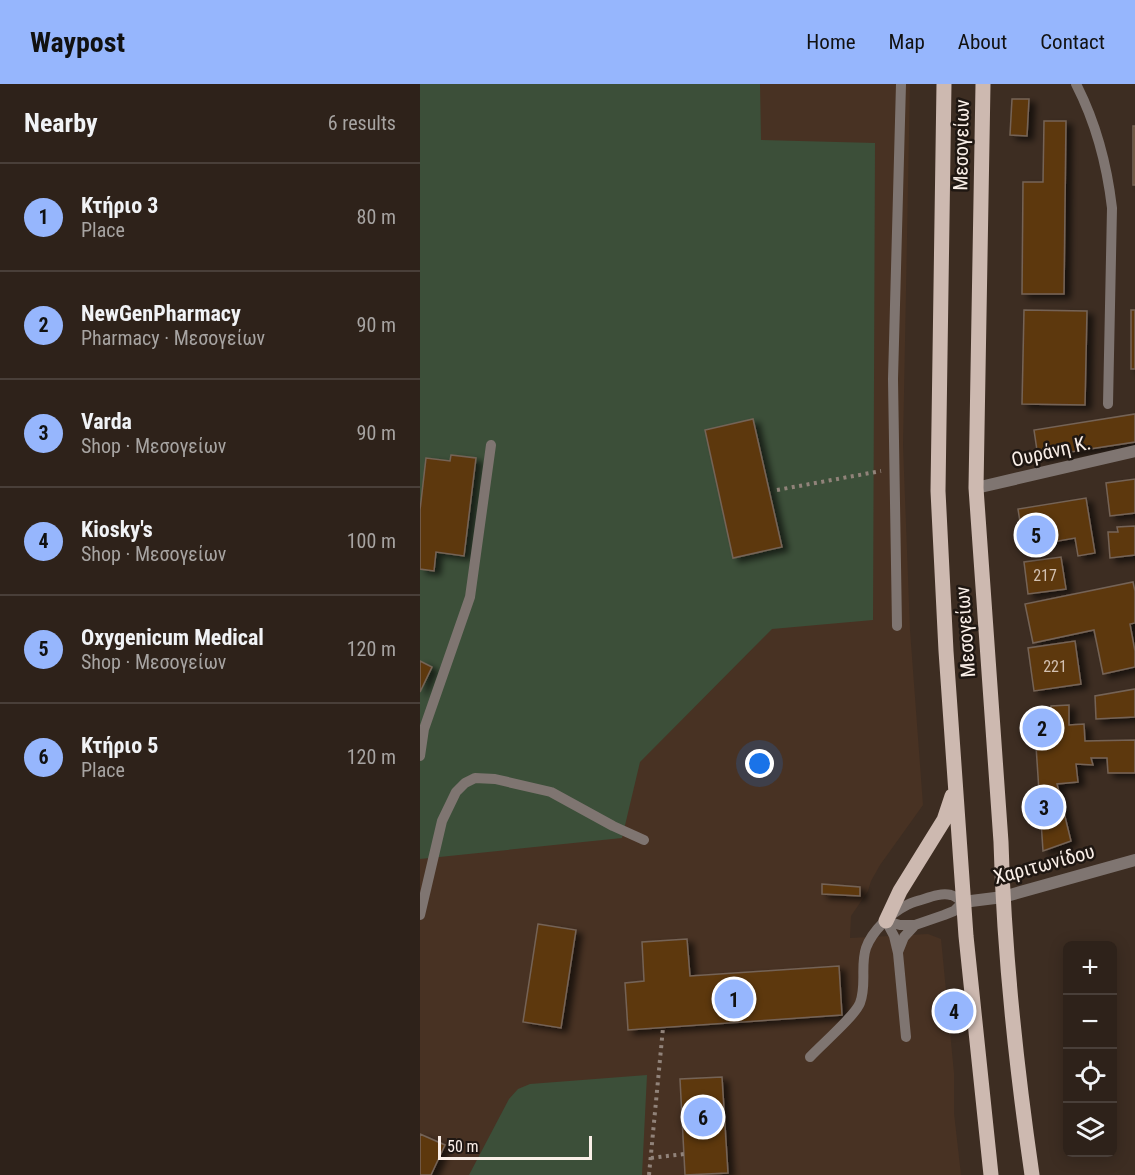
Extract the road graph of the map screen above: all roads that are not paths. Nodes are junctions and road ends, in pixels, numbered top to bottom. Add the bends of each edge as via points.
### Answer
1 (901, 84) edge
2 (944, 84) edge
3 (983, 84) edge
4 (1076, 84) edge
5 (1108, 404) dead end
6 (491, 445) dead end
7 (1135, 452) edge
8 (976, 488) junction
9 (897, 626) dead end
10 (420, 756) edge
11 (954, 787) junction
12 (644, 840) dead end
13 (1135, 860) edge
14 (1003, 897) junction
15 (963, 902) junction
16 (420, 915) edge
17 (886, 921) junction
18 (915, 925) junction
19 (898, 953) junction
20 (906, 1037) dead end
21 (810, 1057) dead end
22 (991, 1175) edge
23 (1032, 1175) edge

1 - 9 lane via 893,379
2 - 11 main road, Μεσογείων via 938,491
3 - 8 main road, Μεσογείων
4 - 5 lane via 1093,123 1112,208
6 - 10 lane via 470,597 424,729
7 - 8 street, Ουράνη Κ.
8 - 14 main road, Μεσογείων
11 - 15 main road, Μεσογείων
11 - 17 main road via 944,820
12 - 16 lane via 551,792 476,778 456,792 442,821
13 - 14 street, Χαριτωνίδου
14 - 15 street, Χαριτωνίδου
14 - 23 main road, Μεσογείων via 1020,1091
15 - 17 lane via 952,895 937,894 908,904
15 - 18 lane via 954,911
15 - 22 main road, Μεσογείων
17 - 18 lane
17 - 19 lane
17 - 21 lane via 866,948 860,1005
18 - 19 lane via 904,937
19 - 20 lane

